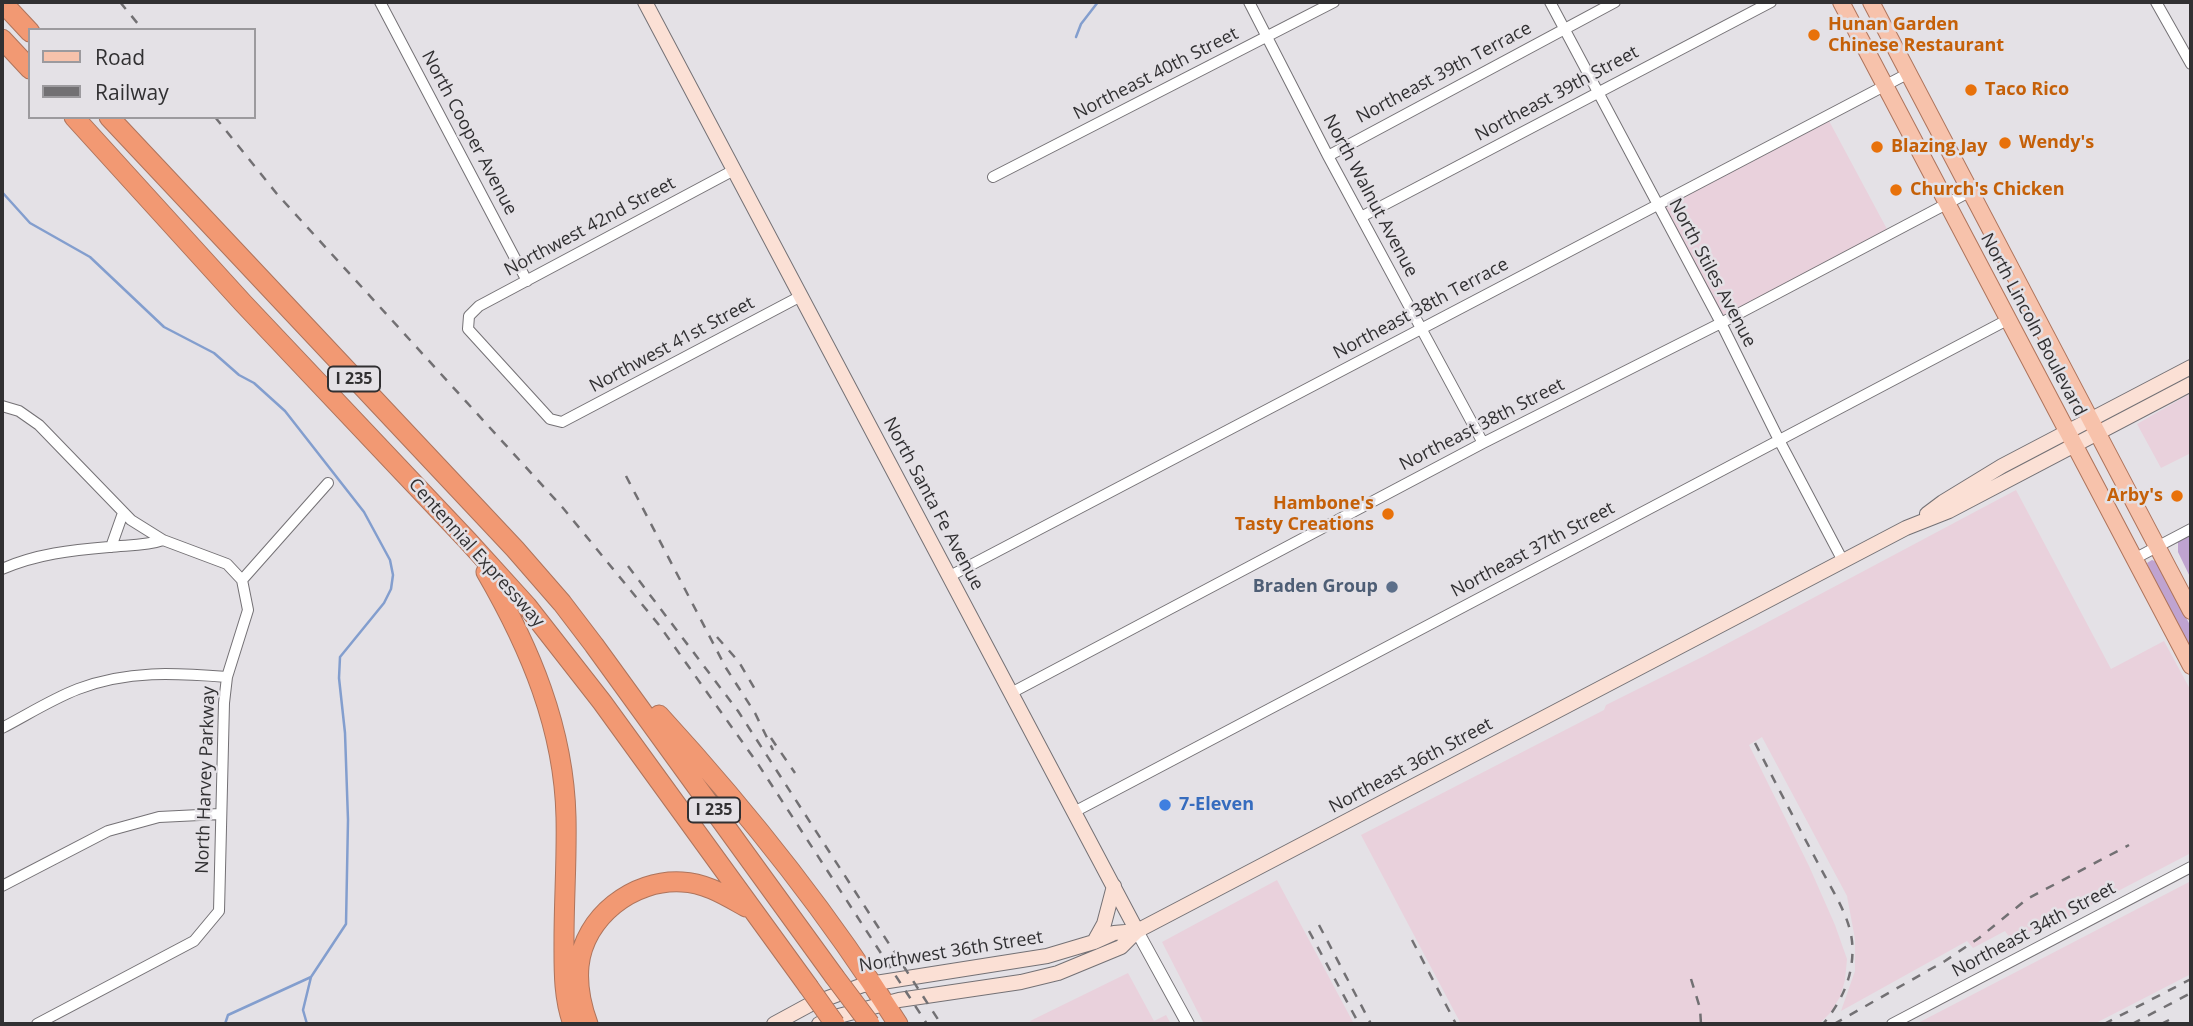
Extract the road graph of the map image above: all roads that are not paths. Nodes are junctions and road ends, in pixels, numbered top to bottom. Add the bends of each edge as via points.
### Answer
1 (2, 2) edge
2 (380, 2) edge
3 (645, 2) edge
4 (1249, 2) edge
5 (1334, 2) edge
6 (1550, 2) edge
7 (1615, 2) edge
8 (1771, 2) edge
9 (1841, 2) edge
10 (1871, 2) edge
11 (2157, 2) edge
12 (1564, 28) junction
13 (28, 30) edge
14 (1267, 37) junction
15 (2, 39) edge
16 (2191, 64) edge
17 (28, 67) edge
18 (1909, 73) junction
19 (1885, 86) junction
20 (1598, 92) junction
21 (76, 119) edge
22 (111, 119) edge
23 (1328, 156) junction
24 (734, 170) junction
25 (993, 177) dead end
26 (1971, 191) junction
27 (1948, 203) junction
28 (1657, 206) junction
29 (1361, 218) junction
30 (527, 281) junction
31 (801, 296) junction
32 (2009, 319) junction
33 (1721, 323) junction
34 (1422, 328) junction
35 (2191, 367) edge
36 (2191, 384) edge
37 (3, 406) edge
38 (559, 422) joint
39 (2096, 426) junction
40 (2071, 439) junction
41 (1779, 440) junction
42 (1483, 443) junction
43 (328, 483) dead end
44 (123, 513) junction
45 (2191, 529) edge
46 (163, 540) junction
47 (468, 541) junction
48 (111, 547) junction
49 (2158, 547) junction
50 (2134, 559) junction
51 (1843, 561) junction
52 (2, 569) edge
53 (950, 576) junction
54 (242, 580) junction
55 (2191, 611) edge
56 (594, 645) junction
57 (2191, 666) edge
58 (227, 677) junction
59 (1011, 693) junction
60 (2, 728) edge
61 (1074, 812) junction
62 (220, 814) junction
63 (2191, 867) edge
64 (2, 886) edge
65 (1114, 886) junction
66 (753, 911) junction
67 (1137, 931) junction
68 (1094, 942) junction
69 (872, 983) junction
70 (885, 1004) junction
71 (37, 1024) edge
72 (573, 1024) edge
73 (588, 1024) edge
74 (774, 1024) edge
75 (819, 1024) edge
76 (835, 1024) edge
77 (870, 1024) edge
78 (898, 1024) edge
79 (1188, 1024) edge
80 (1892, 1024) edge

1 - 13 highway
2 - 30 street, North Cooper Avenue
3 - 24 main road, North Santa Fe Avenue
4 - 14 street, North Walnut Avenue
5 - 14 street, Northeast 40th Street
6 - 12 street, North Stiles Avenue
7 - 12 street, Northeast 39th Terrace
8 - 20 street, Northeast 39th Street
9 - 19 main road, North Lincoln Boulevard
10 - 18 main road, North Lincoln Boulevard
11 - 16 street
12 - 20 street, North Stiles Avenue
12 - 23 street, Northeast 39th Terrace
14 - 23 street, North Walnut Avenue
14 - 25 street, Northeast 40th Street
15 - 17 highway
18 - 19 street, Northeast 38th Terrace
18 - 26 main road, North Lincoln Boulevard
19 - 27 main road, North Lincoln Boulevard
19 - 28 street, Northeast 38th Terrace
20 - 28 street, North Stiles Avenue
20 - 29 street, Northeast 39th Street
21 - 47 highway, Centennial Expressway / I 235
22 - 56 highway, Centennial Expressway / I 235 via 515,549
23 - 29 street, North Walnut Avenue
24 - 30 street, Northwest 42nd Street
24 - 31 main road, North Santa Fe Avenue
26 - 27 street, Northeast 38th Street
26 - 39 main road, North Lincoln Boulevard
27 - 32 main road, North Lincoln Boulevard
27 - 33 street, Northeast 38th Street
28 - 33 street, North Stiles Avenue
28 - 34 street, Northeast 38th Terrace
29 - 34 street, North Walnut Avenue
30 - 38 street, Northwest 42nd Street via 474,310 467,319 468,329 550,419
31 - 38 street, Northwest 41st Street
31 - 53 main road, North Santa Fe Avenue
32 - 40 main road, North Lincoln Boulevard
32 - 41 street, Northeast 37th Street
33 - 41 street, North Stiles Avenue
33 - 42 street, Northeast 38th Street
34 - 42 street, North Walnut Avenue
34 - 53 street, Northeast 38th Terrace
35 - 39 main road, Northeast 36th Street
36 - 39 main road, Northeast 36th Street
37 - 44 street via 39,425
39 - 40 main road, Northeast 36th Street
39 - 49 main road, North Lincoln Boulevard
40 - 50 main road, North Lincoln Boulevard
40 - 51 main road, Northeast 36th Street via 1988,474 1918,522
41 - 51 street, North Stiles Avenue
41 - 61 street, Northeast 37th Street
42 - 59 street, Northeast 38th Street
43 - 54 street
44 - 46 street
44 - 48 street
45 - 49 street
46 - 48 street
46 - 54 street via 227,564
47 - 66 highway, Centennial Expressway / I 235 via 564,651
47 - 72 highway via 531,660 558,748 566,815 565,974
48 - 52 street via 23,560
49 - 50 street
49 - 55 main road, North Lincoln Boulevard
50 - 57 main road, North Lincoln Boulevard
51 - 67 main road, Northeast 36th Street
53 - 59 main road, North Santa Fe Avenue
54 - 58 street, North Harvey Parkway via 247,610
56 - 69 highway via 697,757 817,904
56 - 77 highway, Centennial Expressway / I 235, bridge
58 - 60 street via 175,673 115,678 77,689
58 - 62 street, North Harvey Parkway
59 - 61 main road, North Santa Fe Avenue
61 - 65 main road, North Santa Fe Avenue
62 - 64 street via 159,817 108,831
62 - 71 street, North Harvey Parkway via 219,911 194,942
63 - 80 street, Northeast 34th Street
65 - 67 main road, North Santa Fe Avenue
65 - 68 main road
66 - 73 highway via 716,891 684,882 655,884 620,899 596,924 583,950 579,997
66 - 76 highway, Centennial Expressway / I 235, bridge
67 - 68 main road, Northwest 36th Street via 1114,933
67 - 70 main road, Northeast 36th Street via 1121,947 1059,973
67 - 79 street, North Santa Fe Avenue
68 - 69 main road, Northwest 36th Street via 1037,958
69 - 70 highway
69 - 74 main road, Northwest 36th Street via 820,1000
70 - 75 main road
70 - 78 highway

